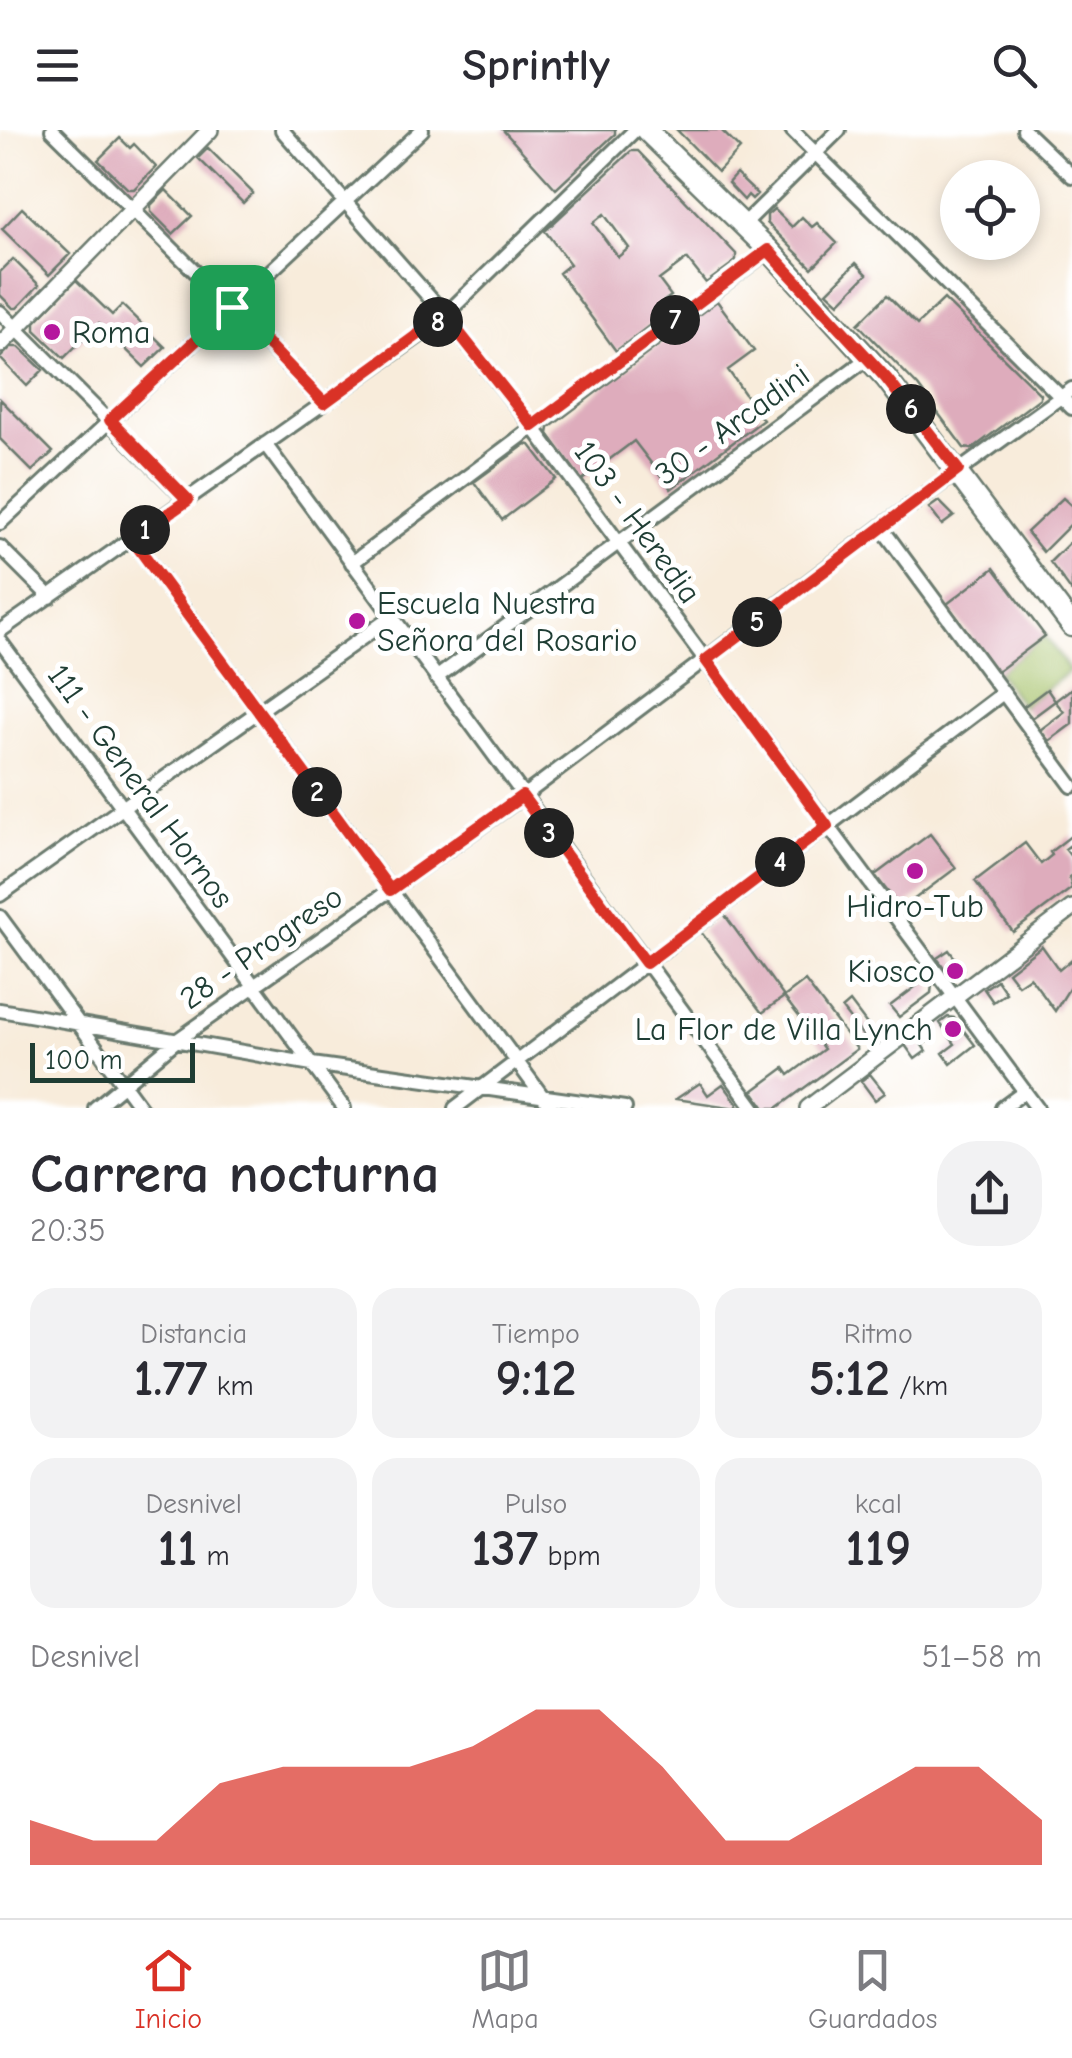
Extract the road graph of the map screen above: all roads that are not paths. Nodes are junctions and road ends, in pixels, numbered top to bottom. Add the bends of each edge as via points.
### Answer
1 (52, 130) edge
2 (210, 130) edge
3 (282, 130) edge
4 (422, 130) edge
5 (635, 130) edge
6 (646, 130) edge
7 (792, 130) edge
8 (839, 130) edge
9 (1024, 130) edge
10 (816, 154) junction
11 (1072, 176) edge
12 (348, 202) junction
13 (132, 208) junction
14 (743, 226) junction
15 (768, 250) junction
16 (232, 307) junction
17 (0, 312) edge
18 (445, 315) junction
19 (16, 328) junction
20 (0, 344) edge
21 (868, 358) junction
22 (1067, 393) edge
23 (324, 403) junction
24 (1072, 408) edge
25 (110, 420) junction
26 (533, 426) junction
27 (265, 444) junction
28 (958, 470) junction
29 (188, 500) junction
30 (0, 523) edge
31 (881, 527) junction
32 (132, 539) junction
33 (619, 542) junction
34 (0, 547) edge
35 (352, 563) junction
36 (50, 597) junction
37 (390, 618) junction
38 (1072, 626) edge
39 (0, 632) edge
40 (0, 641) edge
41 (706, 660) junction
42 (436, 678) junction
43 (1004, 694) junction
44 (257, 711) junction
45 (1072, 786) edge
46 (522, 796) junction
47 (124, 808) junction
48 (827, 826) junction
49 (390, 890) junction
50 (0, 895) edge
51 (1072, 908) edge
52 (0, 917) edge
53 (646, 963) junction
54 (254, 986) junction
55 (955, 999) junction
56 (0, 1010) edge
57 (79, 1025) junction
58 (176, 1040) junction
59 (516, 1061) junction
60 (312, 1064) junction
61 (124, 1084) junction
62 (483, 1087) junction
63 (1024, 1092) junction
64 (542, 1096) junction
65 (95, 1108) edge
66 (141, 1108) edge
67 (344, 1108) edge
68 (455, 1108) edge
69 (550, 1108) edge
70 (625, 1108) edge
71 (754, 1108) edge
72 (808, 1108) edge
73 (1002, 1108) edge
74 (1037, 1108) edge

1 - 13 street
2 - 13 street
3 - 12 street, 103 - Heredia
4 - 12 street
5 - 18 street
6 - 14 main road
7 - 10 street
8 - 10 street
9 - 11 street
10 - 14 street
10 - 22 street
12 - 16 street
12 - 18 street, 103 - Heredia
13 - 16 street
13 - 19 street
14 - 15 main road
15 - 21 main road
15 - 26 street
16 - 23 street
16 - 25 street
17 - 19 street
18 - 23 street
18 - 26 street, 103 - Heredia
19 - 20 street
19 - 25 street
21 - 28 main road
21 - 33 street, 30 - Arcadini
22 - 24 street
22 - 28 street, 28 - Progreso
23 - 27 street
25 - 29 street
25 - 30 street
26 - 33 street, 103 - Heredia
26 - 35 street
27 - 29 street
27 - 35 street
28 - 31 street, 28 - Progreso
28 - 38 main road
29 - 32 street
31 - 41 street, 28 - Progreso
31 - 43 street
32 - 36 street
32 - 44 street
33 - 41 street, 103 - Heredia
33 - 42 street, 30 - Arcadini
34 - 36 street
35 - 37 street
36 - 39 street
37 - 42 street
37 - 44 street
40 - 47 street, 111 - General Hornos
41 - 46 street, 28 - Progreso
41 - 48 street, 103 - Heredia
42 - 46 street
43 - 45 street
43 - 48 street
44 - 47 street
44 - 49 street
46 - 49 street, 28 - Progreso
46 - 53 street
47 - 50 street
47 - 54 street, 111 - General Hornos
48 - 53 street
48 - 55 street, 103 - Heredia
49 - 54 street, 28 - Progreso
49 - 59 street
51 - 55 street
52 - 57 street
53 - 59 street
53 - 71 street
54 - 58 street, 28 - Progreso
54 - 60 street, 111 - General Hornos
55 - 63 street, 103 - Heredia
55 - 72 street
56 - 57 street
57 - 58 street
57 - 61 street
58 - 60 street
58 - 61 street, 28 - Progreso
59 - 62 street
59 - 64 street
60 - 62 street
60 - 67 street, 111 - General Hornos
61 - 65 street, 28 - Progreso
61 - 66 street
62 - 64 street
62 - 68 street
63 - 73 street
63 - 74 street, 103 - Heredia
64 - 69 street
64 - 70 street

